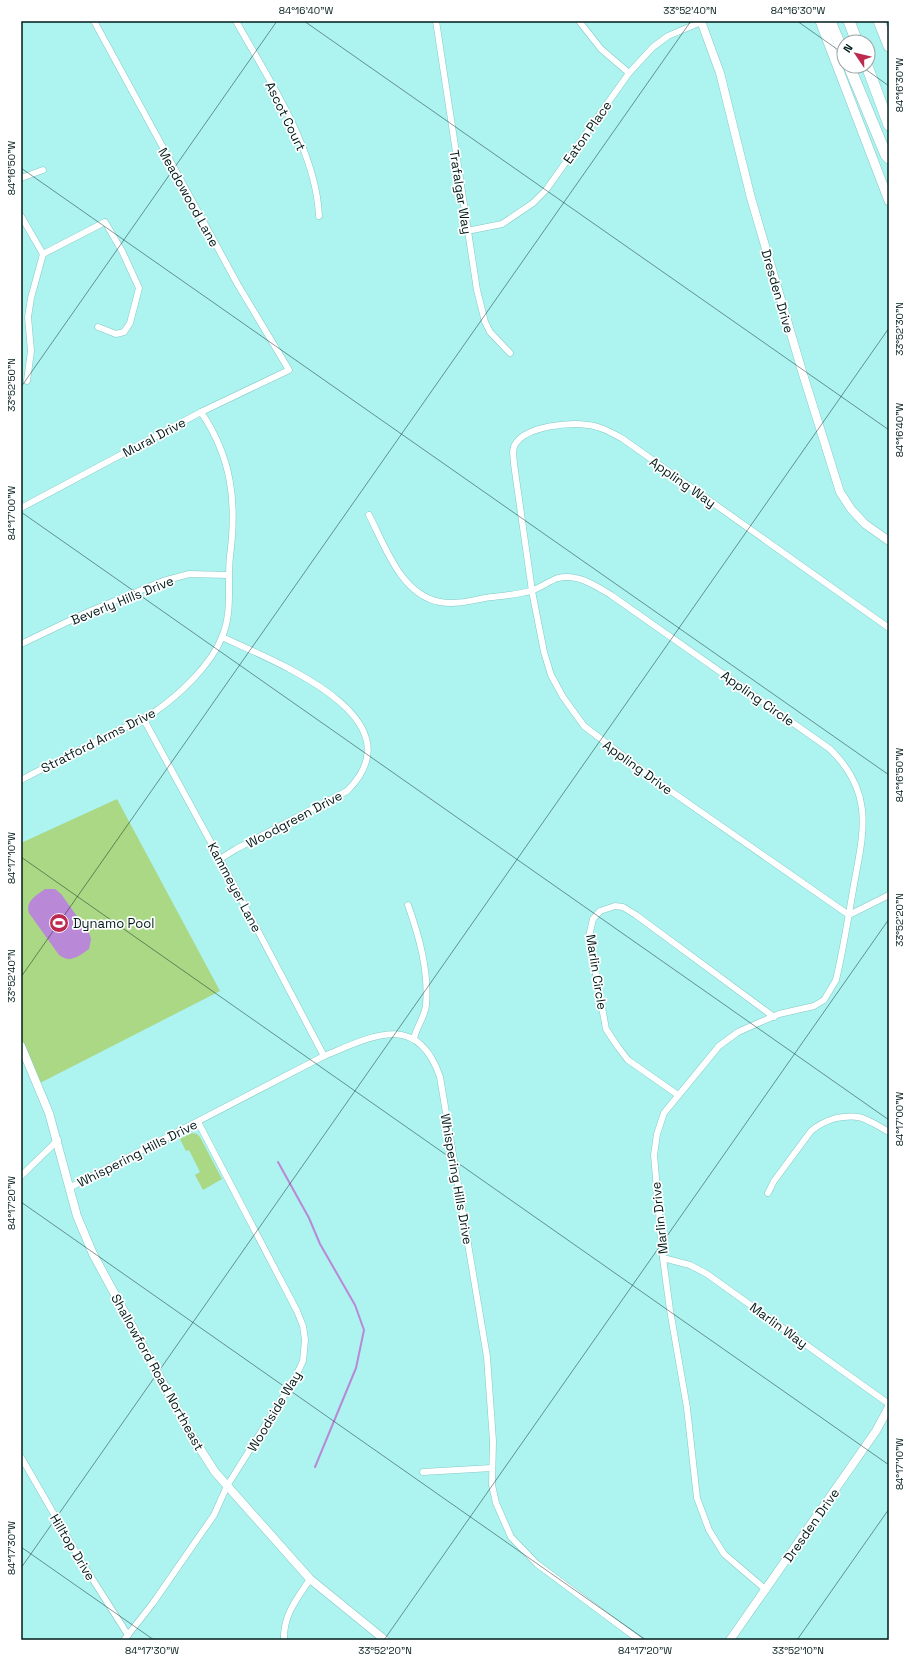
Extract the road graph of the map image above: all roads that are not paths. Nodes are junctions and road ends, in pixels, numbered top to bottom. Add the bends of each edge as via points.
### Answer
1 (94, 21) edge
2 (236, 21) edge
3 (436, 21) edge
4 (579, 21) edge
5 (701, 21) edge
6 (820, 21) edge
7 (830, 21) edge
8 (849, 21) edge
9 (879, 21) edge
10 (854, 34) edge
11 (836, 36) edge
12 (889, 46) edge
13 (629, 73) junction
14 (852, 74) edge
15 (869, 74) edge
16 (889, 125) edge
17 (889, 158) edge
18 (43, 170) dead end
19 (21, 178) edge
20 (889, 201) edge
21 (21, 216) edge
22 (319, 216) dead end
23 (467, 231) junction
24 (43, 254) junction
25 (98, 327) dead end
26 (510, 354) dead end
27 (289, 370) joint
28 (28, 381) dead end
29 (201, 412) junction
30 (520, 505) joint
31 (21, 508) edge
32 (369, 515) dead end
33 (889, 541) edge
34 (228, 575) junction
35 (532, 591) junction
36 (889, 628) edge
37 (222, 637) junction
38 (21, 644) edge
39 (143, 718) junction
40 (21, 780) edge
41 (220, 859) junction
42 (889, 895) edge
43 (408, 904) dead end
44 (849, 915) junction
45 (774, 1017) junction
46 (414, 1039) junction
47 (21, 1046) edge
48 (324, 1056) junction
49 (678, 1095) junction
50 (198, 1122) junction
51 (889, 1132) edge
52 (58, 1140) junction
53 (21, 1176) edge
54 (71, 1187) junction
55 (768, 1193) dead end
56 (663, 1258) junction
57 (889, 1404) edge
58 (889, 1407) edge
59 (21, 1457) edge
60 (492, 1468) junction
61 (423, 1472) dead end
62 (226, 1486) junction
63 (310, 1580) junction
64 (765, 1590) junction
65 (126, 1637) edge
66 (284, 1640) edge
67 (385, 1640) edge
68 (639, 1640) edge
69 (730, 1640) edge

1 - 27 street, Meadowood Lane via 238,285
2 - 22 street, Ascot Court via 296,133 313,181
3 - 23 street, Trafalgar Way
4 - 13 street via 601,49
5 - 13 street, Eaton Place via 668,36 653,47
5 - 33 street, Dresden Drive via 720,73 751,198 840,492 865,524
6 - 20 main road
7 - 11 highway
8 - 10 highway
9 - 12 highway
13 - 23 street, Eaton Place via 546,190 533,203 502,224
14 - 17 highway
15 - 16 highway
18 - 19 street
21 - 24 street
23 - 26 street, Trafalgar Way via 485,322 490,332
24 - 25 street via 105,222 139,288 130,323 124,332 116,334
24 - 28 street via 28,317 31,351
27 - 29 street, Mural Drive
29 - 31 street, Mural Drive
29 - 34 street, Stratford Arms Drive via 214,431 230,480 232,539
30 - 35 street, Appling Drive
30 - 36 street, Appling Way via 514,464 513,448 516,443 536,430 566,425 589,425 604,429 622,439
32 - 35 street via 396,568 423,596 439,602 454,603
34 - 37 street, Stratford Arms Drive via 228,608
34 - 38 street, Beverly Hills Drive via 189,574 163,581 88,612
35 - 44 street, Appling Drive via 551,675 584,726 652,778
35 - 44 street, Appling Circle via 559,578 574,577 612,595 830,749 844,763 853,777 863,814 863,840
37 - 39 street, Stratford Arms Drive via 208,661 180,692
37 - 41 street, Woodgreen Drive via 294,671 325,690 362,725 368,752 358,780 346,791 236,848
39 - 40 street, Stratford Arms Drive
39 - 41 street, Kammeyer Lane
41 - 48 street, Kammeyer Lane
42 - 44 street
43 - 46 street via 419,934 426,998 422,1021
44 - 45 street, Marlin Drive via 836,980 830,992 824,1000 814,1006
45 - 49 street, Marlin Drive via 738,1032 719,1046
45 - 49 street, Marlin Circle via 623,907 615,906 600,910 593,919 589,936 606,1029 628,1060
46 - 48 street, Whispering Hills Drive via 394,1033 380,1034
46 - 60 street, Whispering Hills Drive via 434,1061 440,1077 487,1357 493,1441
47 - 52 street, Shallowford Road Northeast
48 - 50 street, Whispering Hills Drive
49 - 56 street, Marlin Drive via 664,1113 654,1155
50 - 54 street, Whispering Hills Drive
50 - 62 street, Woodside Way via 297,1311 305,1340 303,1361 295,1378
51 - 55 street via 852,1115 827,1120 817,1125 774,1181
52 - 53 street
52 - 54 street, Shallowford Road Northeast
54 - 62 street, Shallowford Road Northeast via 77,1216 93,1254 190,1433
56 - 57 street, Marlin Way via 690,1265 707,1274
56 - 64 street, Marlin Drive via 687,1408 697,1498 702,1516 724,1554
58 - 64 street, Dresden Drive via 876,1431
59 - 65 street, Hilltop Drive
60 - 61 street
60 - 68 street, Whispering Hills Drive via 492,1485 500,1514 511,1537 537,1564
62 - 63 street, Shallowford Road Northeast
62 - 65 street, Woodside Way via 214,1515
63 - 66 street via 290,1607 285,1620
63 - 67 street, Shallowford Road Northeast
64 - 69 street, Dresden Drive

